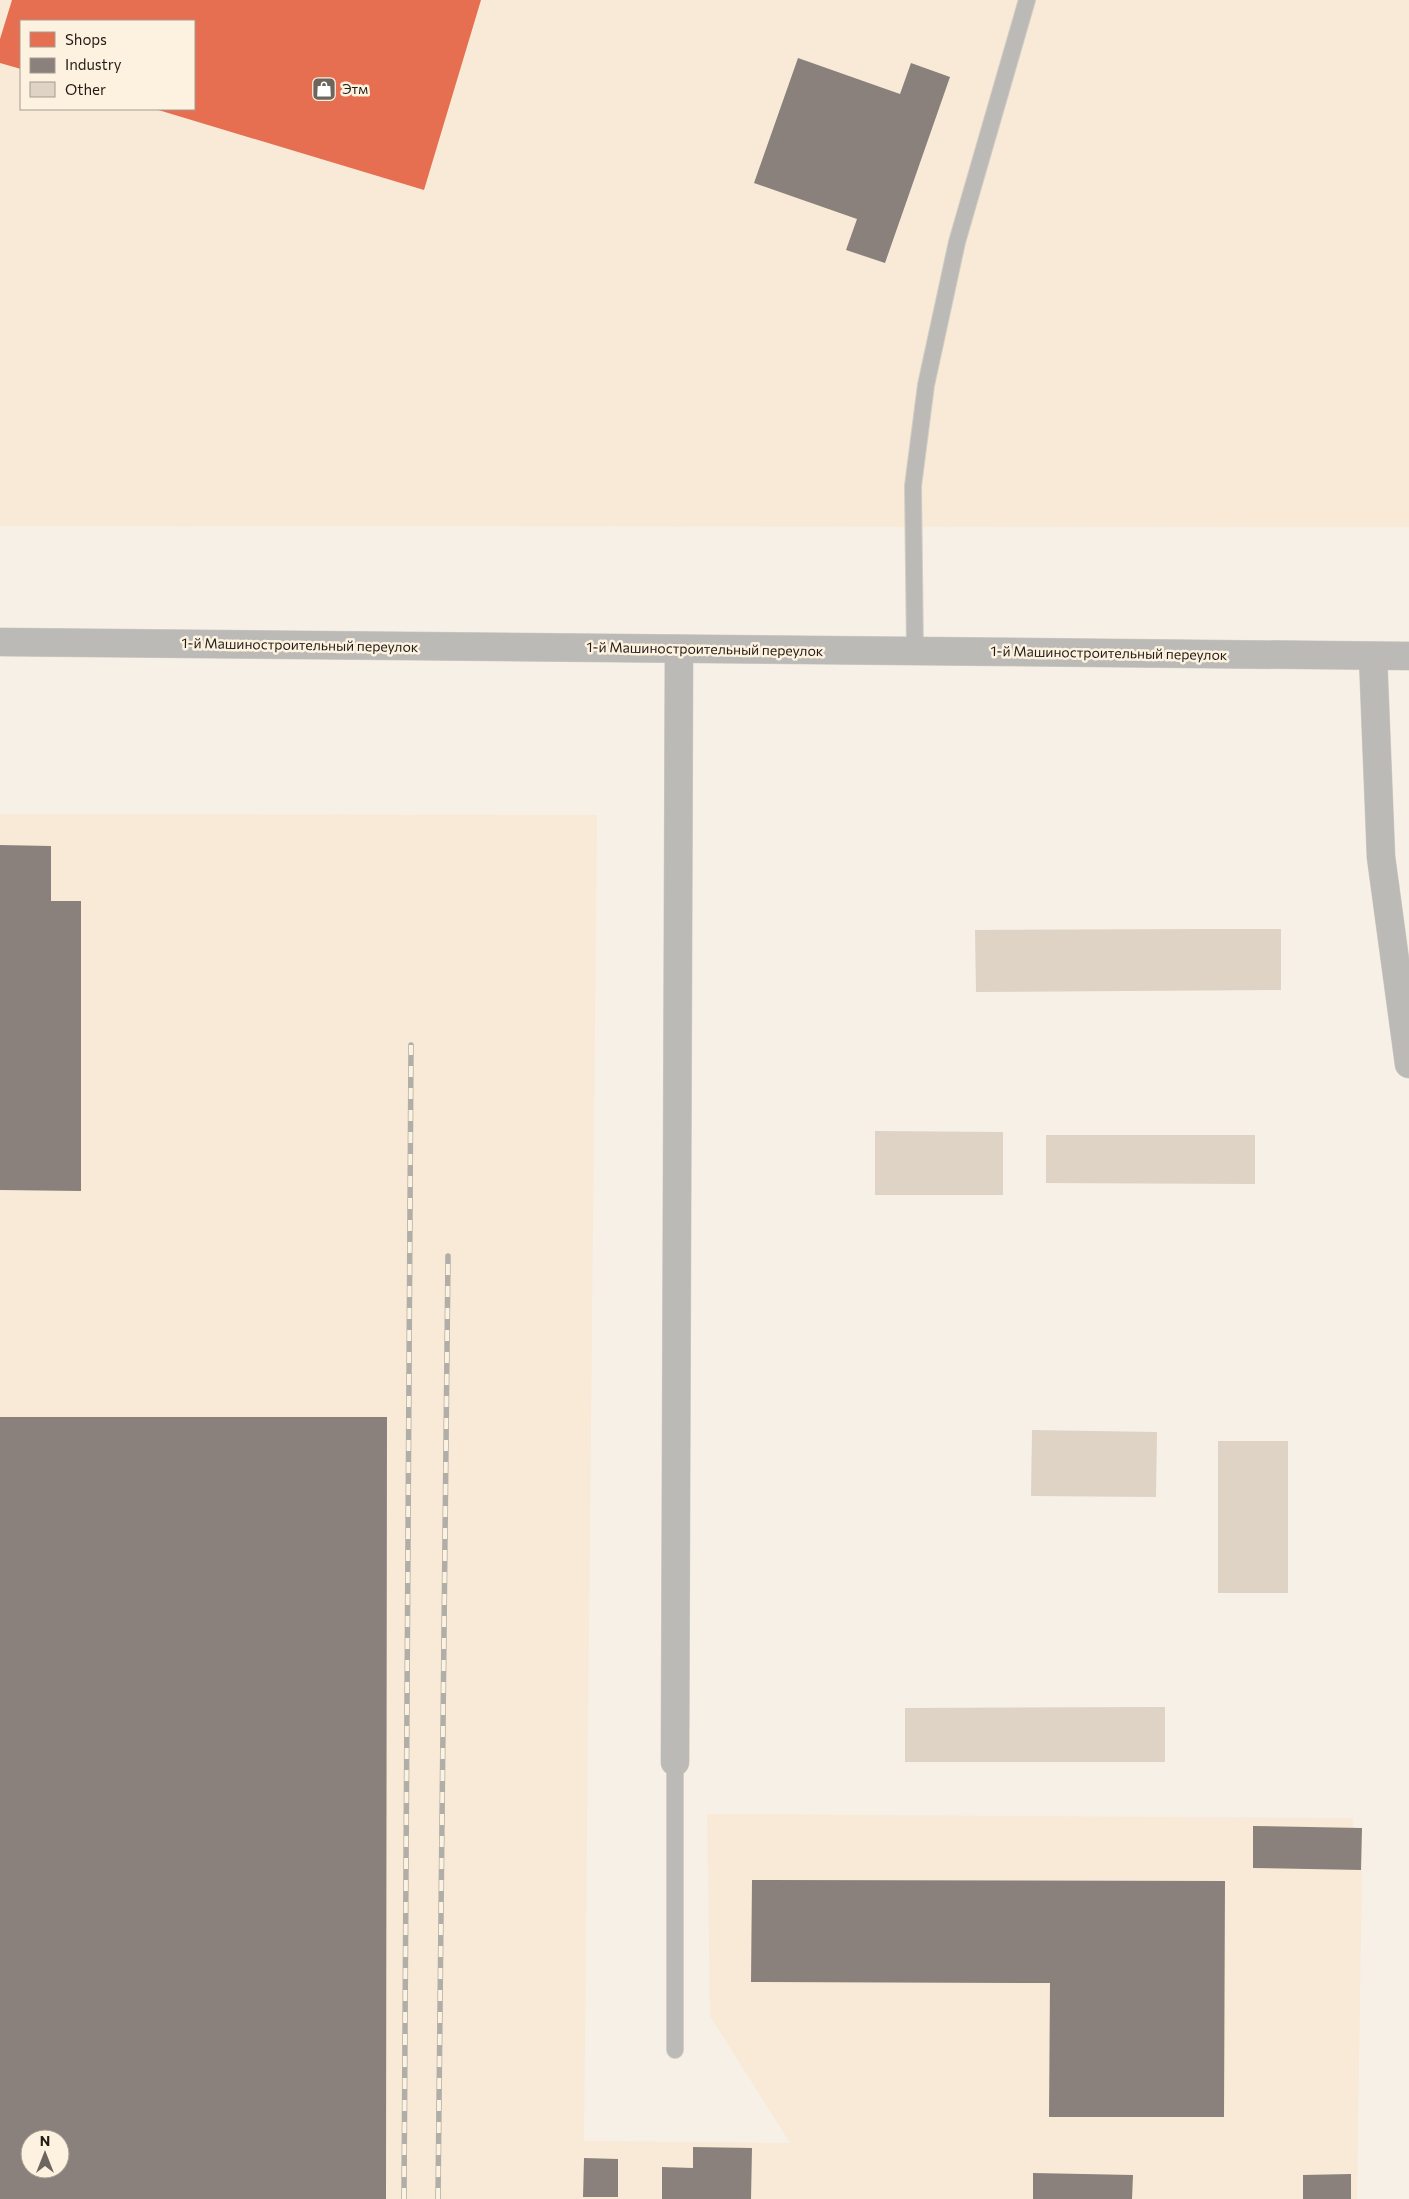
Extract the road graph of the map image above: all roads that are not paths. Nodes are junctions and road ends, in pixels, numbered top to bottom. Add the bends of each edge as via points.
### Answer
1 (1027, 0) edge
2 (0, 642) edge
3 (679, 649) junction
4 (915, 651) junction
5 (1373, 656) junction
6 (1409, 656) edge
7 (1409, 1064) edge
8 (675, 1762) joint
9 (674, 2050) dead end

1 - 4 lane via 956,242 926,385 913,486
2 - 3 street, 1-й Машиностроительный переулок
3 - 4 street, 1-й Машиностроительный переулок
3 - 8 street
4 - 5 street, 1-й Машиностроительный переулок
5 - 6 street, 1-й Машиностроительный переулок
5 - 7 street via 1381,858
8 - 9 lane

